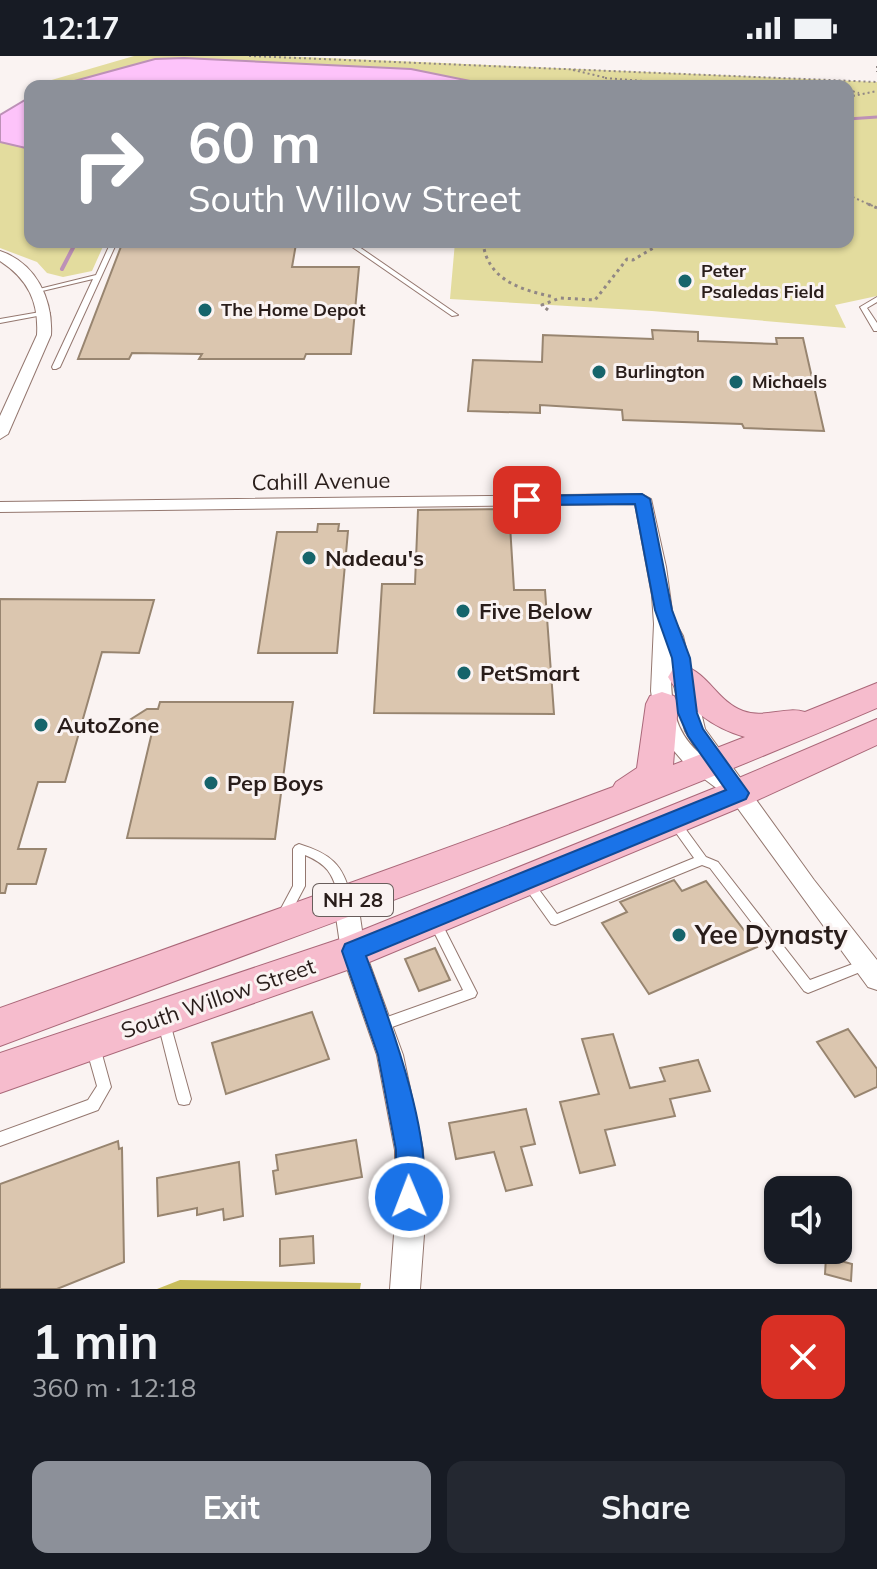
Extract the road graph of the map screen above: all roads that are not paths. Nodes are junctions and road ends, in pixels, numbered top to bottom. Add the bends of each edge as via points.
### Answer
1 (111, 248) edge
2 (357, 248) edge
3 (0, 255) edge
4 (98, 276) junction
5 (38, 290) junction
6 (877, 299) edge
7 (46, 313) junction
8 (454, 315) dead end
9 (0, 321) edge
10 (877, 329) edge
11 (56, 367) dead end
12 (0, 434) edge
13 (0, 507) edge
14 (664, 610) junction
15 (684, 677) junction
16 (662, 704) junction
17 (875, 708) edge
18 (710, 765) junction
19 (739, 793) junction
20 (599, 807) junction
21 (673, 820) junction
22 (702, 860) junction
23 (526, 880) junction
24 (346, 903) junction
25 (433, 918) junction
26 (279, 924) junction
27 (353, 951) junction
28 (871, 971) edge
29 (163, 1017) junction
30 (379, 1026) junction
31 (0, 1027) edge
32 (92, 1041) junction
33 (0, 1073) edge
34 (184, 1099) dead end
35 (0, 1139) edge
36 (405, 1289) edge

1 - 4 lane
2 - 8 lane
3 - 5 street via 25,272
4 - 5 lane
4 - 11 lane
5 - 7 street
6 - 10 lane via 863,307
7 - 9 lane
7 - 12 street via 44,335
13 - 14 street, Cahill Avenue via 642,499
14 - 15 street
14 - 16 street
15 - 17 main road via 714,713 753,725
15 - 18 street via 688,713
16 - 18 street via 674,739
16 - 20 main road via 652,774
17 - 18 main road, South Willow Street / NH 28
17 - 19 main road, South Willow Street / NH 28
18 - 19 street
18 - 20 main road, South Willow Street / NH 28
19 - 21 main road, South Willow Street / NH 28
19 - 28 street
20 - 24 main road, South Willow Street / NH 28
21 - 22 lane
21 - 23 main road, South Willow Street / NH 28
22 - 23 lane via 555,920
22 - 28 lane via 714,865 808,987
23 - 25 main road, South Willow Street / NH 28
24 - 26 main road, South Willow Street / NH 28
24 - 26 lane via 341,876 321,855 299,849 299,886
24 - 27 street
25 - 27 main road, South Willow Street / NH 28
25 - 30 lane via 471,993
26 - 31 main road, South Willow Street / NH 28
27 - 29 main road, South Willow Street / NH 28
27 - 30 street
29 - 32 main road, South Willow Street / NH 28
29 - 34 lane
30 - 36 street via 409,1150
32 - 33 main road, South Willow Street / NH 28
32 - 35 lane via 104,1087 93,1105

